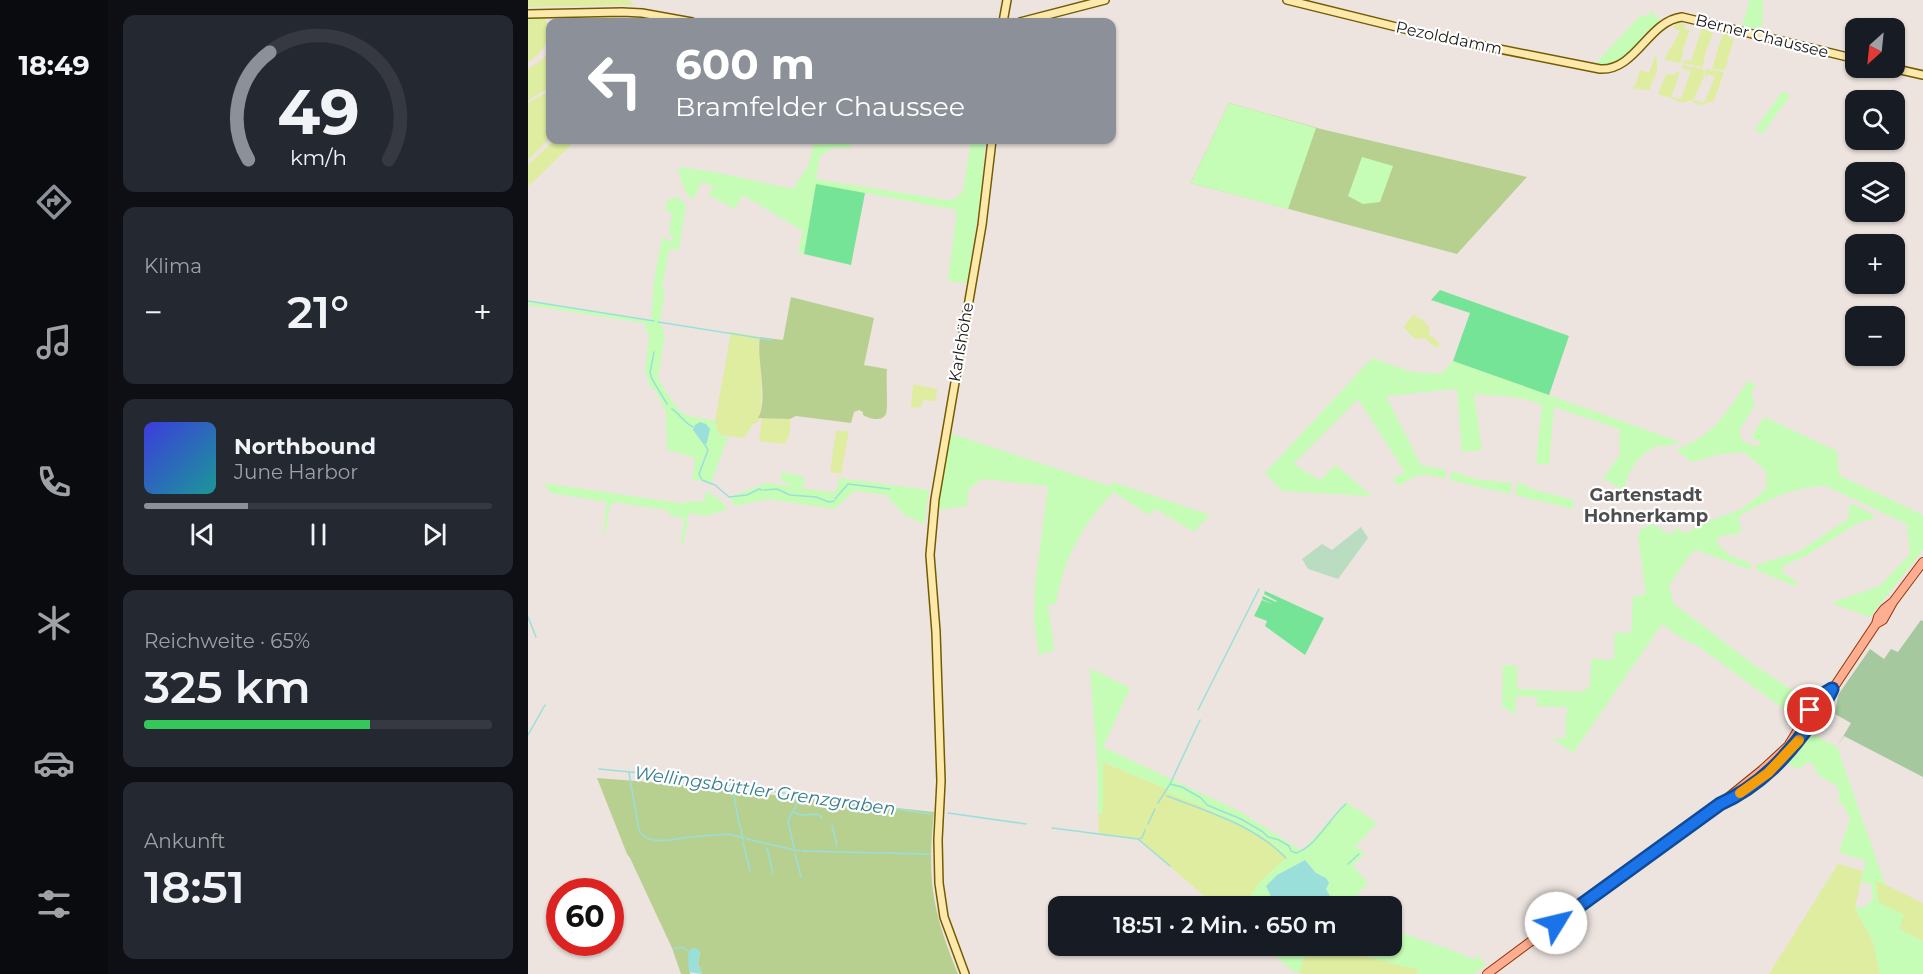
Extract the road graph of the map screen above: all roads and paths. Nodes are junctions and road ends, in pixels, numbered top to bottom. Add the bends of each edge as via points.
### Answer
1 (1006, 0) edge
2 (1105, 0) edge
3 (1287, 0) edge
4 (528, 14) edge
5 (665, 18) edge
6 (1004, 18) edge
7 (1035, 18) edge
8 (1669, 20) joint
9 (1845, 55) edge
10 (1905, 71) edge
11 (1923, 75) edge
12 (991, 144) edge
13 (1923, 562) edge
14 (965, 974) edge
15 (1487, 974) edge

1 - 6 street
2 - 7 street
3 - 8 street, Pezolddamm via 1600,69 1622,64
4 - 5 street via 622,12
8 - 9 street, Berner Chaussee via 1694,18
10 - 11 street
12 - 14 street, Karlshöhe via 935,499 932,545 941,770 941,902
13 - 15 main road via 1832,689 1822,695 1788,746 1756,779

